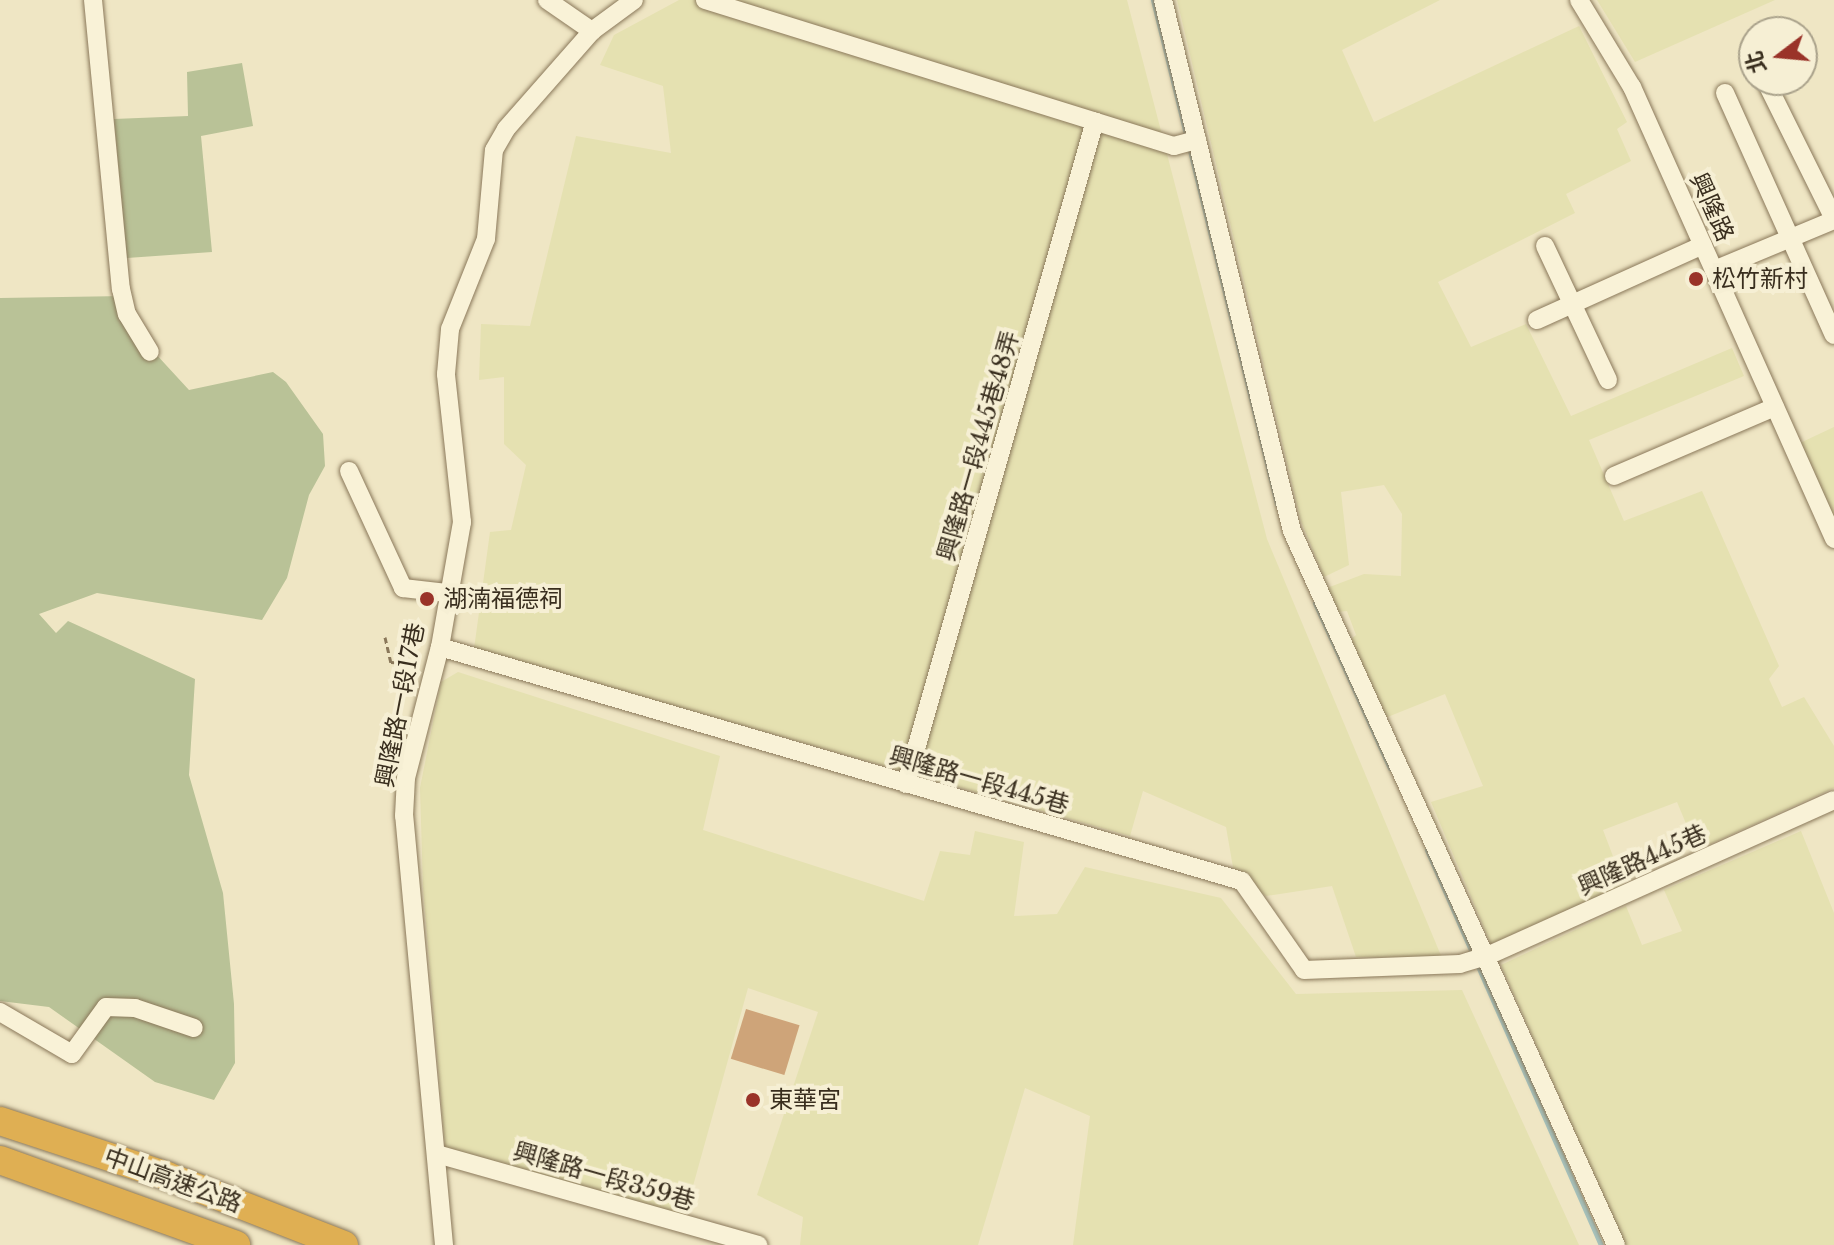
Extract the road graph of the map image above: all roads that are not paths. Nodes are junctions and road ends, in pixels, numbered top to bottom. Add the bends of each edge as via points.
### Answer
1 (93, 0) edge
2 (547, 0) edge
3 (634, 0) edge
4 (705, 0) edge
5 (1163, 0) edge
6 (1579, 0) edge
7 (592, 31) junction
8 (1725, 93) dead end
9 (1773, 96) edge
10 (1095, 121) junction
11 (1191, 142) junction
12 (1834, 219) edge
13 (1791, 238) junction
14 (1703, 245) junction
15 (1545, 246) dead end
16 (1714, 270) junction
17 (1571, 304) junction
18 (1537, 320) dead end
19 (1834, 335) edge
20 (150, 352) dead end
21 (1608, 380) dead end
22 (1775, 407) junction
23 (349, 471) dead end
24 (1614, 476) dead end
25 (1834, 539) edge
26 (447, 593) junction
27 (440, 647) junction
28 (906, 784) junction
29 (1834, 800) edge
30 (1479, 959) junction
31 (0, 1012) edge
32 (194, 1028) dead end
33 (0, 1121) edge
34 (437, 1154) junction
35 (0, 1160) edge
36 (236, 1245) edge
37 (344, 1245) edge
38 (444, 1245) edge
39 (758, 1245) edge
40 (1616, 1245) edge

1 - 20 street via 121,289 127,314
2 - 7 street
3 - 7 street, 興隆路一段17巷
4 - 10 street
5 - 11 street
6 - 14 street, 興隆路 via 1632,87
7 - 26 street, 興隆路一段17巷 via 506,129 494,150 486,239 450,329 446,374 462,522
8 - 13 street
9 - 12 street
10 - 11 street
10 - 28 street, 興隆路一段445巷48弄
11 - 30 street via 1292,531
12 - 13 street
13 - 16 street
13 - 19 street
14 - 16 street, 興隆路
14 - 17 street
15 - 17 street
16 - 22 street, 興隆路
17 - 18 street
17 - 21 street
22 - 24 street
22 - 25 street, 興隆路
23 - 26 street via 403,588
26 - 27 street, 興隆路一段17巷
27 - 28 street, 興隆路一段445巷
27 - 34 street, 興隆路一段17巷 via 406,778 404,816
28 - 30 street, 興隆路一段445巷 via 1242,881 1304,970
29 - 30 street, 興隆路445巷
30 - 40 street
31 - 32 street via 72,1054 106,1007 135,1008
33 - 37 highway, 中山高速公路 via 167,1176
34 - 38 street, 興隆路一段17巷
34 - 39 street, 興隆路一段359巷
35 - 36 highway, 中山高速公路

